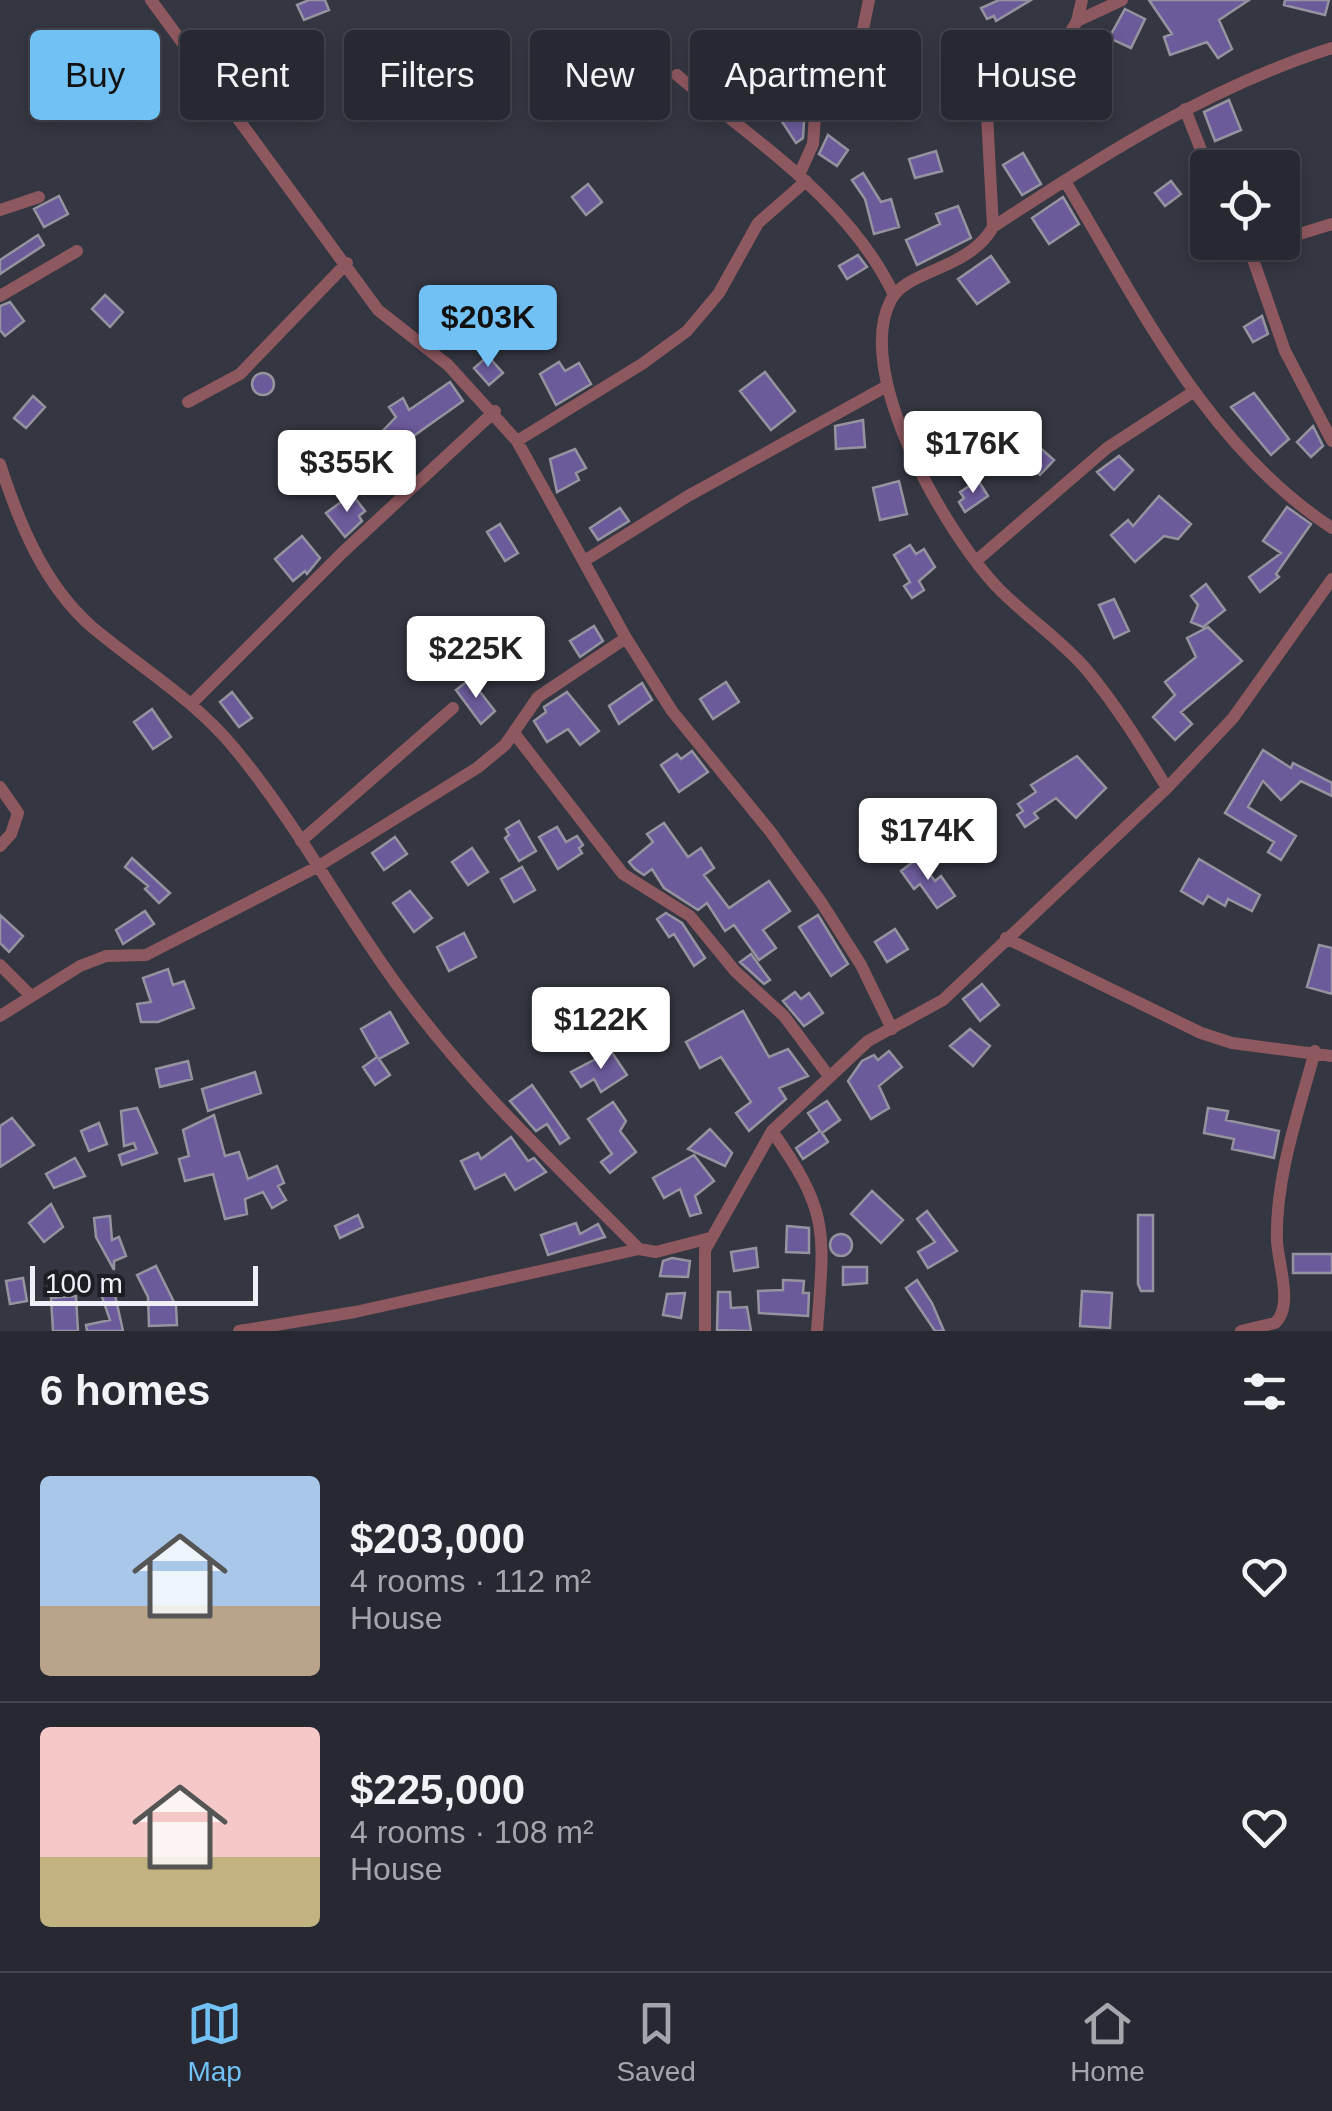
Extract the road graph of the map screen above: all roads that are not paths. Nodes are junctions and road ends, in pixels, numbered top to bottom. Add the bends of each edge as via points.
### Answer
1 (151, 0) edge
2 (869, 0) edge
3 (1082, 0) edge
4 (1122, 0) edge
5 (1078, 20) junction
6 (1332, 48) edge
7 (677, 76) dead end
8 (1185, 109) junction
9 (1201, 150) edge
10 (802, 178) junction
11 (1065, 182) junction
12 (39, 197) dead end
13 (0, 210) edge
14 (1332, 224) edge
15 (994, 227) junction
16 (1300, 234) edge
17 (77, 251) dead end
18 (1257, 260) edge
19 (347, 263) junction
20 (894, 295) junction
21 (0, 296) edge
22 (887, 386) junction
23 (1193, 392) junction
24 (188, 402) dead end
25 (494, 411) junction
26 (517, 441) junction
27 (1332, 441) edge
28 (0, 464) edge
29 (1332, 528) edge
30 (584, 561) junction
31 (976, 561) junction
32 (1332, 579) edge
33 (626, 638) junction
34 (192, 703) junction
35 (452, 708) dead end
36 (514, 733) junction
37 (0, 786) edge
38 (1167, 788) junction
39 (301, 841) junction
40 (0, 846) edge
41 (317, 867) junction
42 (1006, 938) junction
43 (0, 964) edge
44 (30, 995) junction
45 (0, 1016) edge
46 (892, 1029) junction
47 (1315, 1051) junction
48 (1332, 1056) edge
49 (828, 1075) junction
50 (772, 1131) junction
51 (710, 1238) junction
52 (638, 1249) junction
53 (1285, 1324) edge
54 (239, 1331) edge
55 (704, 1331) edge
56 (817, 1331) edge
57 (1241, 1331) edge

1 - 19 street
2 - 10 street via 861,39 817,88 813,144
3 - 5 street
4 - 5 street
5 - 15 street via 1066,40 1023,60 986,115
6 - 8 street
7 - 10 street
8 - 9 street
8 - 11 street
10 - 20 street via 872,252
10 - 26 street via 758,223 719,294 687,331
11 - 15 street
11 - 23 street
12 - 13 street
14 - 16 street
15 - 20 street via 956,264
17 - 21 street
18 - 27 street via 1285,351
19 - 24 street via 240,374
19 - 25 street via 378,310
20 - 22 street via 885,330
22 - 30 street
22 - 31 street via 920,471
23 - 29 street via 1257,470
23 - 31 street via 1107,448
25 - 26 street
25 - 34 street
26 - 30 street
28 - 34 street via 21,525 65,598
30 - 33 street
31 - 38 street via 1086,670
32 - 38 street via 1233,718
33 - 36 street via 538,697
33 - 46 street via 672,711 822,902
34 - 39 street via 235,749
35 - 39 street
36 - 41 street via 477,768
36 - 49 street via 623,874 690,916 784,1016
37 - 40 street via 18,813
38 - 42 street
39 - 41 street
41 - 44 street via 146,955 97,958
41 - 52 street via 450,1053
42 - 46 street via 943,1000
42 - 47 street via 1201,1033 1232,1043
43 - 44 street
44 - 45 street
46 - 49 street
47 - 48 street
47 - 53 street via 1280,1206
49 - 50 street
50 - 51 street
50 - 56 street via 806,1178 820,1214
51 - 52 street via 656,1252
51 - 55 street
52 - 54 street
53 - 57 street

